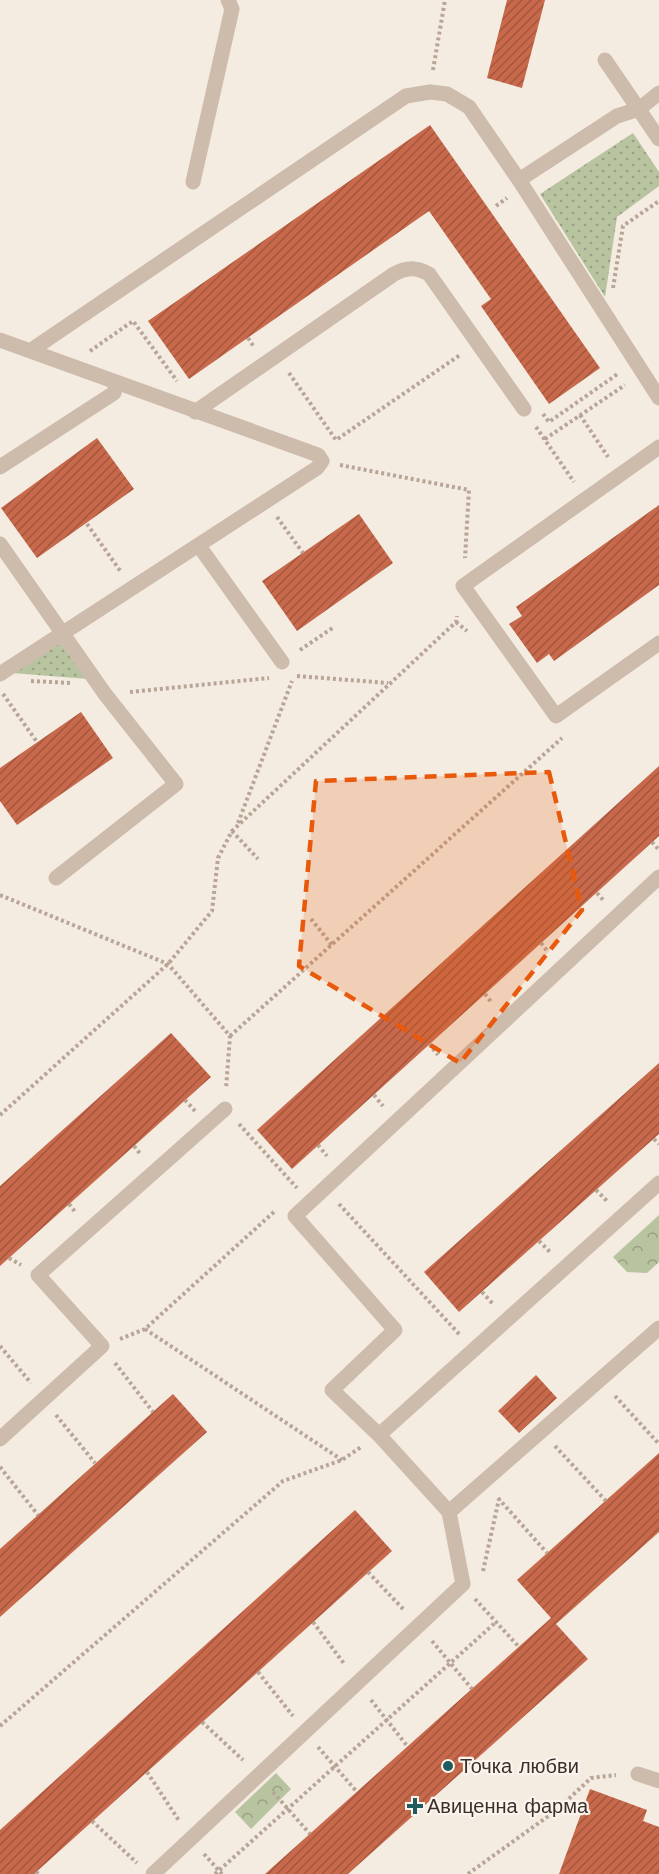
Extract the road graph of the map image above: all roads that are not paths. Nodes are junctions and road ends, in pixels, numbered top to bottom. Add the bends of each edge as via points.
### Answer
1 (228, 0) edge
2 (605, 60) dead end
3 (659, 93) edge
4 (639, 109) junction
5 (659, 140) edge
6 (519, 180) junction
7 (193, 182) dead end
8 (0, 340) edge
9 (30, 351) junction
10 (654, 380) edge
11 (116, 384) junction
12 (659, 398) edge
13 (524, 409) road end
14 (195, 412) junction
15 (659, 447) edge
16 (0, 467) edge
17 (0, 544) edge
18 (199, 546) junction
19 (62, 634) junction
20 (659, 643) edge
21 (282, 669) road end
22 (0, 674) edge
23 (659, 877) edge
24 (56, 878) dead end
25 (225, 1108) road end
26 (659, 1182) edge
27 (659, 1328) edge
28 (379, 1435) junction
29 (0, 1439) edge
30 (449, 1512) junction
31 (638, 1774) road end
32 (659, 1781) edge
33 (147, 1870) edge

1 - 7 lane via 232,9
2 - 4 lane
3 - 4 lane
4 - 5 lane
4 - 6 lane via 617,116
6 - 9 lane via 469,107 447,94 406,96
6 - 10 lane
8 - 9 lane
9 - 11 lane
10 - 12 lane
11 - 14 lane
11 - 16 lane via 114,393
13 - 14 lane via 429,274 418,268 405,268
14 - 18 lane via 318,456 322,461
15 - 20 lane via 463,586 556,716
17 - 19 lane
18 - 19 lane
18 - 21 lane
19 - 22 lane
19 - 24 lane via 176,784
23 - 28 lane via 294,1216 395,1330 332,1390
25 - 29 lane via 38,1275 102,1346
26 - 28 lane
27 - 30 lane
28 - 30 lane
30 - 33 lane via 463,1584
31 - 32 lane

